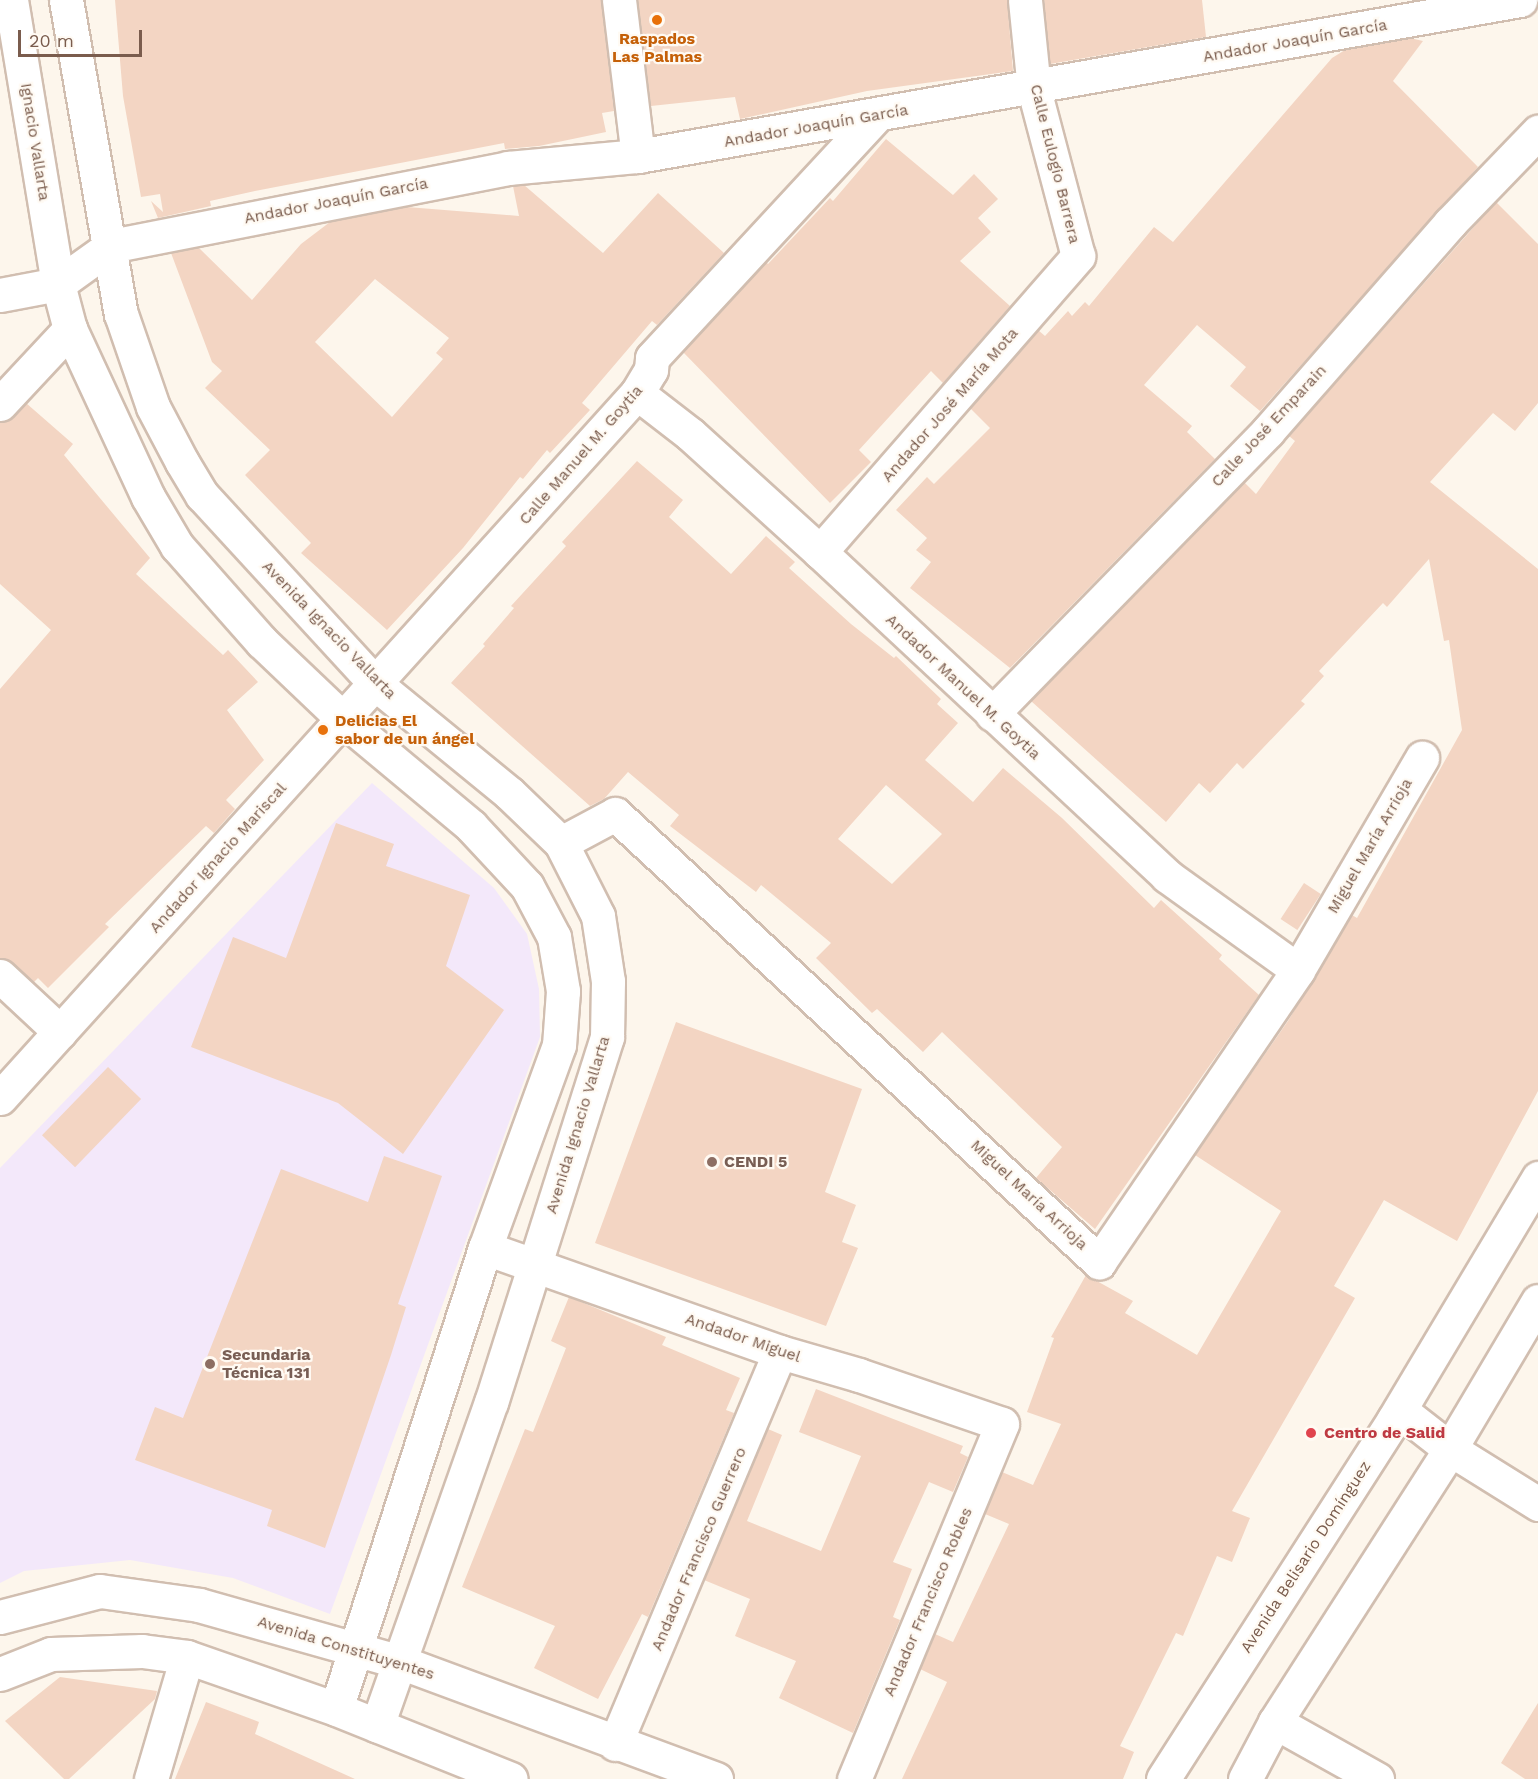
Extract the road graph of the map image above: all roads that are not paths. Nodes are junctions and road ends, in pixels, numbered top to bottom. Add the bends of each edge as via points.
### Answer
1 (11, 0) edge
2 (66, 0) edge
3 (619, 0) edge
4 (1025, 0) edge
5 (1520, 0) edge
6 (1034, 88) junction
7 (876, 116) junction
8 (1538, 132) edge
9 (638, 156) junction
10 (111, 246) junction
11 (1078, 256) joint
12 (58, 284) junction
13 (0, 295) edge
14 (70, 329) junction
15 (637, 393) junction
16 (0, 404) edge
17 (820, 552) junction
18 (377, 685) junction
19 (992, 714) junction
20 (344, 720) junction
21 (1422, 758) dead end
22 (561, 843) junction
23 (1298, 970) junction
24 (0, 976) edge
25 (60, 1032) junction
26 (0, 1098) edge
27 (1538, 1178) edge
28 (485, 1248) junction
29 (534, 1264) junction
30 (1538, 1301) edge
31 (780, 1352) junction
32 (1400, 1410) junction
33 (1002, 1424) joint
34 (1450, 1449) junction
35 (1538, 1504) edge
36 (0, 1617) edge
37 (356, 1650) junction
38 (187, 1658) junction
39 (400, 1662) junction
40 (0, 1674) edge
41 (336, 1710) junction
42 (1275, 1722) junction
43 (378, 1726) junction
44 (615, 1744) junction
45 (508, 1778) edge
46 (151, 1779) edge
47 (717, 1779) edge
48 (854, 1779) edge
49 (1163, 1779) edge
50 (1245, 1779) edge
51 (1377, 1779) edge

1 - 12 street, Ignacio Vallarta
2 - 10 street
3 - 9 street
4 - 6 street, Calle Eulogio Barrera
5 - 6 street, Andador Joaquín García
6 - 7 street, Andador Joaquín García
6 - 11 street, Calle Eulogio Barrera
7 - 9 street, Andador Joaquín García
7 - 15 street, Calle Manuel M. Goytia via 652,358 651,370
8 - 19 street, Calle José Emparain via 1450,223 1268,431
9 - 10 street, Andador Joaquín García via 508,168
10 - 12 street
10 - 18 street, Avenida Ignacio Vallarta via 121,314 153,407 202,495
11 - 17 street, Andador José María Mota
12 - 13 street
12 - 14 street
14 - 16 street
14 - 20 street via 148,496 177,546 262,642
15 - 17 street, Andador Manuel M. Goytia via 690,434
15 - 18 street, Calle Manuel M. Goytia
17 - 19 street, Andador Manuel M. Goytia
18 - 20 street, Andador Ignacio Mariscal
18 - 22 street, Avenida Ignacio Vallarta via 509,793
19 - 23 street, Andador Manuel M. Goytia via 1167,876
20 - 25 street, Andador Ignacio Mariscal
20 - 28 street via 471,826 526,886 554,937 563,991 559,1045
21 - 23 street, Miguel María Arrioja
22 - 23 street, Miguel María Arrioja via 615,814 1099,1262
22 - 29 street, Avenida Ignacio Vallarta via 598,916 608,981 607,1036
24 - 25 street
25 - 26 street, Andador Ignacio Mariscal
27 - 32 street, Avenida Belisario Domínguez
28 - 29 street, Andador Miguel
28 - 37 street
29 - 31 street, Andador Miguel
29 - 39 street, Avenida Ignacio Vallarta via 491,1402
30 - 34 street
31 - 33 street, Andador Miguel
31 - 44 street, Andador Francisco Guerrero
32 - 34 street
32 - 49 street, Avenida Belisario Domínguez
33 - 48 street, Andador Francisco Robles
34 - 35 street
34 - 42 street
36 - 37 street, Avenida Constituyentes via 100,1591 200,1605
37 - 39 street, Avenida Constituyentes
37 - 41 street
38 - 40 street via 142,1651 51,1654
38 - 41 street
38 - 46 street
39 - 43 street, Avenida Ignacio Vallarta
39 - 44 street, Avenida Constituyentes
41 - 43 street
42 - 50 street
42 - 51 street
43 - 45 street
44 - 47 street, Avenida Constituyentes

